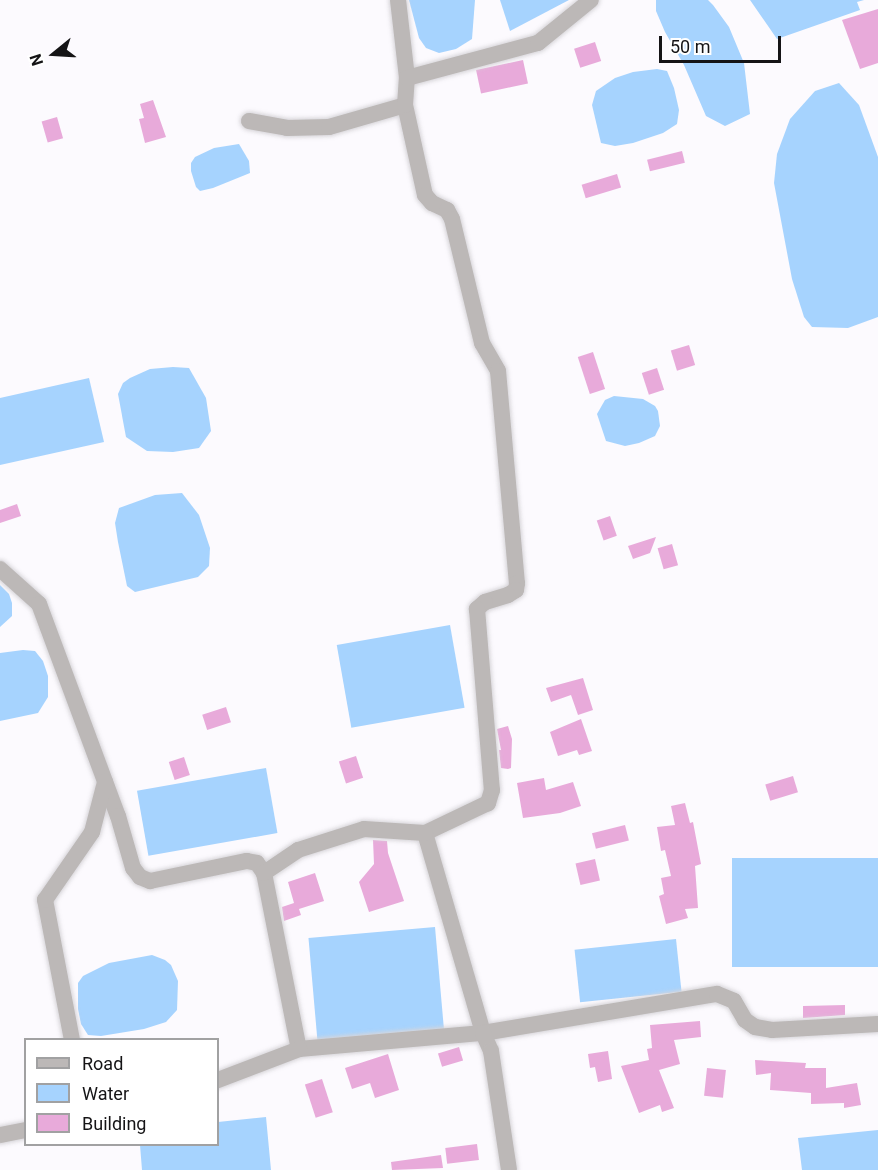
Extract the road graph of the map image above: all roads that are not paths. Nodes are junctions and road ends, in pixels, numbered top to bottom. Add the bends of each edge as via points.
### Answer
1 (398, 0) edge
2 (591, 0) edge
3 (407, 78) junction
4 (405, 105) junction
5 (249, 121) dead end
6 (0, 569) edge
7 (105, 782) junction
8 (425, 833) junction
9 (264, 873) junction
10 (878, 1024) edge
11 (483, 1033) junction
12 (72, 1038) edge
13 (299, 1049) junction
14 (219, 1080) edge
15 (24, 1130) edge
16 (0, 1135) edge
17 (510, 1170) edge

1 - 3 street
2 - 3 street via 538,43
3 - 4 street
4 - 5 street via 329,127 287,128
4 - 8 street via 425,195 447,210 452,219 482,343 498,371 517,583 516,590 477,609 492,790 488,803
6 - 7 street via 39,604
7 - 9 street via 133,868 140,877 150,881 247,861 257,862
7 - 12 street via 92,832 45,900
8 - 9 street via 364,830 298,850
8 - 11 street
9 - 13 street
10 - 11 street via 772,1030 755,1027 734,1000 717,994
11 - 13 street
11 - 17 street via 491,1051
13 - 14 street
15 - 16 street

